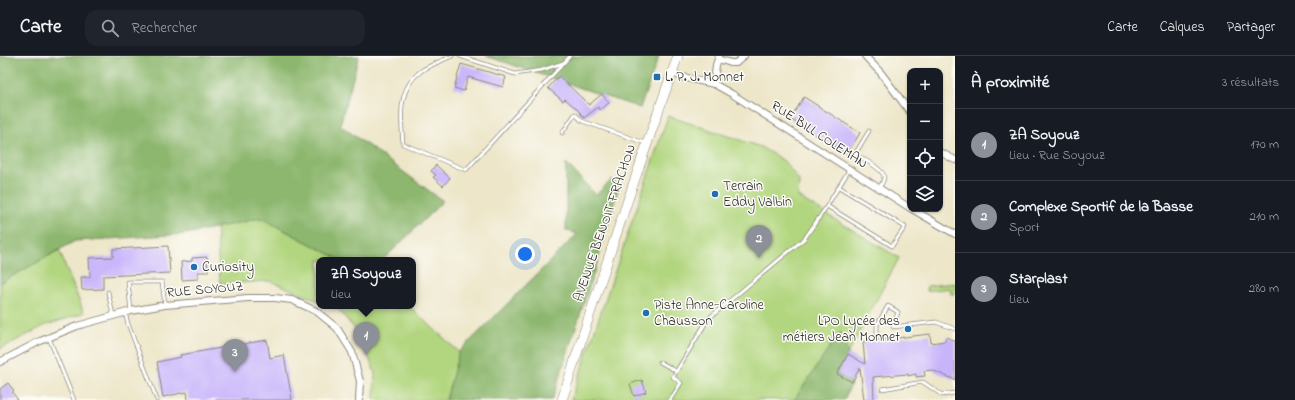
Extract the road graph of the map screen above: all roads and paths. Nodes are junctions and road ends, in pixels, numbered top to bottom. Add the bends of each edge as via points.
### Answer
1 (452, 56) edge
2 (460, 56) edge
3 (570, 56) edge
4 (678, 56) edge
5 (744, 56) edge
6 (865, 56) edge
7 (719, 57) edge
8 (564, 62) junction
9 (672, 72) junction
10 (714, 84) junction
11 (907, 108) edge
12 (869, 131) dead end
13 (562, 133) dead end
14 (647, 143) junction
15 (943, 154) edge
16 (955, 160) edge
17 (849, 170) junction
18 (839, 187) junction
19 (879, 188) junction
20 (827, 206) junction
21 (907, 206) edge
22 (918, 212) edge
23 (955, 234) edge
24 (108, 292) dead end
25 (165, 305) junction
26 (128, 311) junction
27 (113, 315) junction
28 (955, 329) edge
29 (877, 335) dead end
30 (50, 338) junction
31 (0, 362) edge
32 (660, 362) dead end
33 (676, 371) junction
34 (882, 389) dead end
35 (955, 393) edge
36 (74, 400) edge
37 (157, 400) edge
38 (359, 400) edge
39 (562, 400) edge
40 (670, 400) edge

1 - 8 lane via 422,70 410,81 403,96 401,110 403,144 466,170
2 - 8 lane via 515,74 542,70
3 - 8 lane
4 - 9 main road, AVENUE BENOIT FRACHON
5 - 7 street via 736,63
6 - 11 street
7 - 10 street
9 - 10 street, RUE BILL COLEMAN via 682,77
9 - 14 main road, AVENUE BENOIT FRACHON
10 - 17 street, RUE BILL COLEMAN
12 - 19 lane via 855,154 883,173 883,181
13 - 14 lane via 575,114 582,121
14 - 39 main road, AVENUE BENOIT FRACHON
15 - 16 street
17 - 18 lane
17 - 19 street, RUE BILL COLEMAN
18 - 20 lane
18 - 20 lane via 905,226 892,246
19 - 21 street, RUE BILL COLEMAN
20 - 33 lane via 805,238 708,319
22 - 23 street, RUE BILL COLEMAN
24 - 27 lane
25 - 26 street, RUE SOYOUZ
25 - 26 lane via 162,282 128,282
25 - 38 street, RUE SOYOUZ via 275,298 292,300 316,311 337,328 352,352 360,381
26 - 27 street, RUE SOYOUZ
26 - 37 lane via 128,324
27 - 30 street, RUE SOYOUZ
28 - 29 lane via 936,322 893,327 898,312 888,306 877,325
30 - 31 street, RUE SOYOUZ
30 - 36 lane
32 - 33 lane
33 - 40 lane via 672,377 681,383
34 - 35 lane via 923,382 942,395

